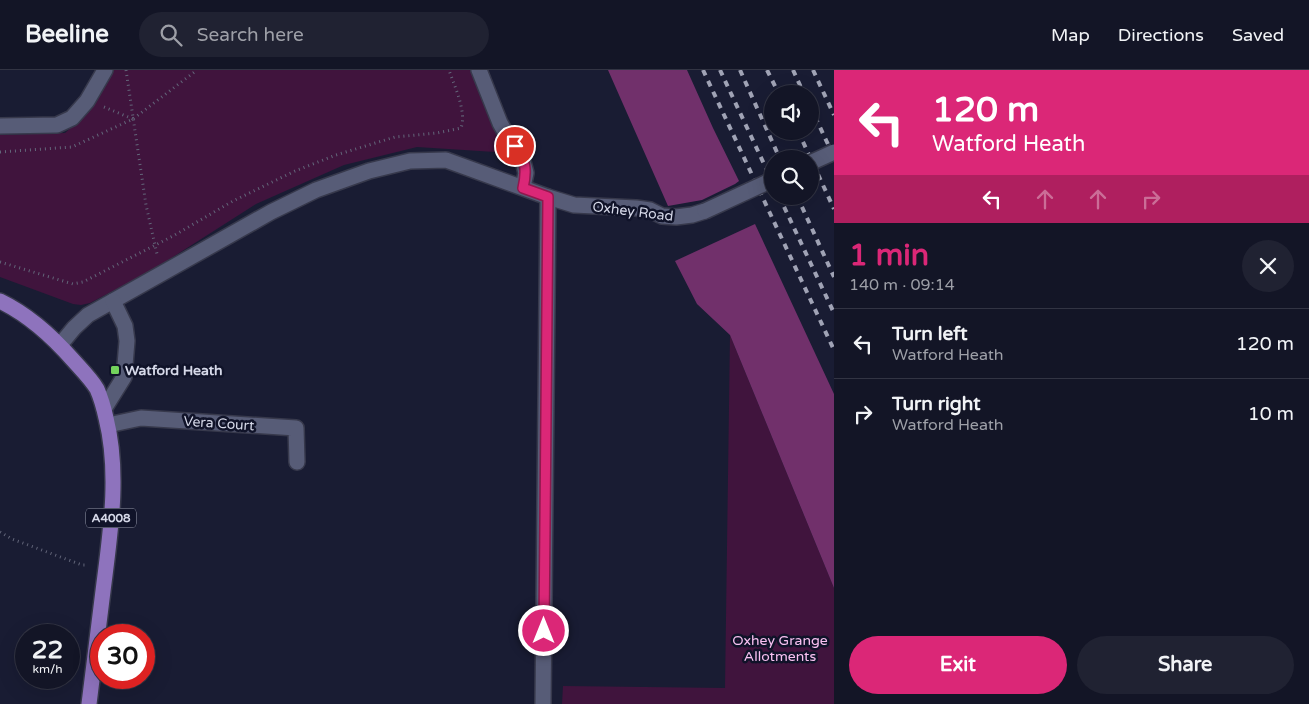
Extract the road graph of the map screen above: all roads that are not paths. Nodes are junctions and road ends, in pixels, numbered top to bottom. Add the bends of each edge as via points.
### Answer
1 (105, 70) edge
2 (479, 70) edge
3 (0, 126) edge
4 (834, 152) edge
5 (819, 159) edge
6 (764, 184) edge
7 (523, 188) junction
8 (548, 197) junction
9 (113, 300) junction
10 (0, 301) edge
11 (60, 345) junction
12 (104, 409) junction
13 (108, 425) junction
14 (297, 462) dead end
15 (89, 704) edge
16 (543, 704) edge

1 - 3 street via 72,118 58,125
2 - 7 street via 500,123 521,154 526,173
4 - 5 street, bridge
6 - 8 street, Oxhey Road, bridge via 705,211 676,217 636,208 574,205
7 - 8 street
7 - 9 street via 446,160 410,161 369,171 316,190 272,212
8 - 16 street
9 - 11 street via 88,315
9 - 12 street via 128,341 124,376
10 - 11 main road, A4008 via 33,321
11 - 12 main road, A4008 via 97,390
12 - 13 main road, A4008
13 - 14 street, Vera Court via 141,418 296,428
13 - 15 main road, A4008 via 113,493

